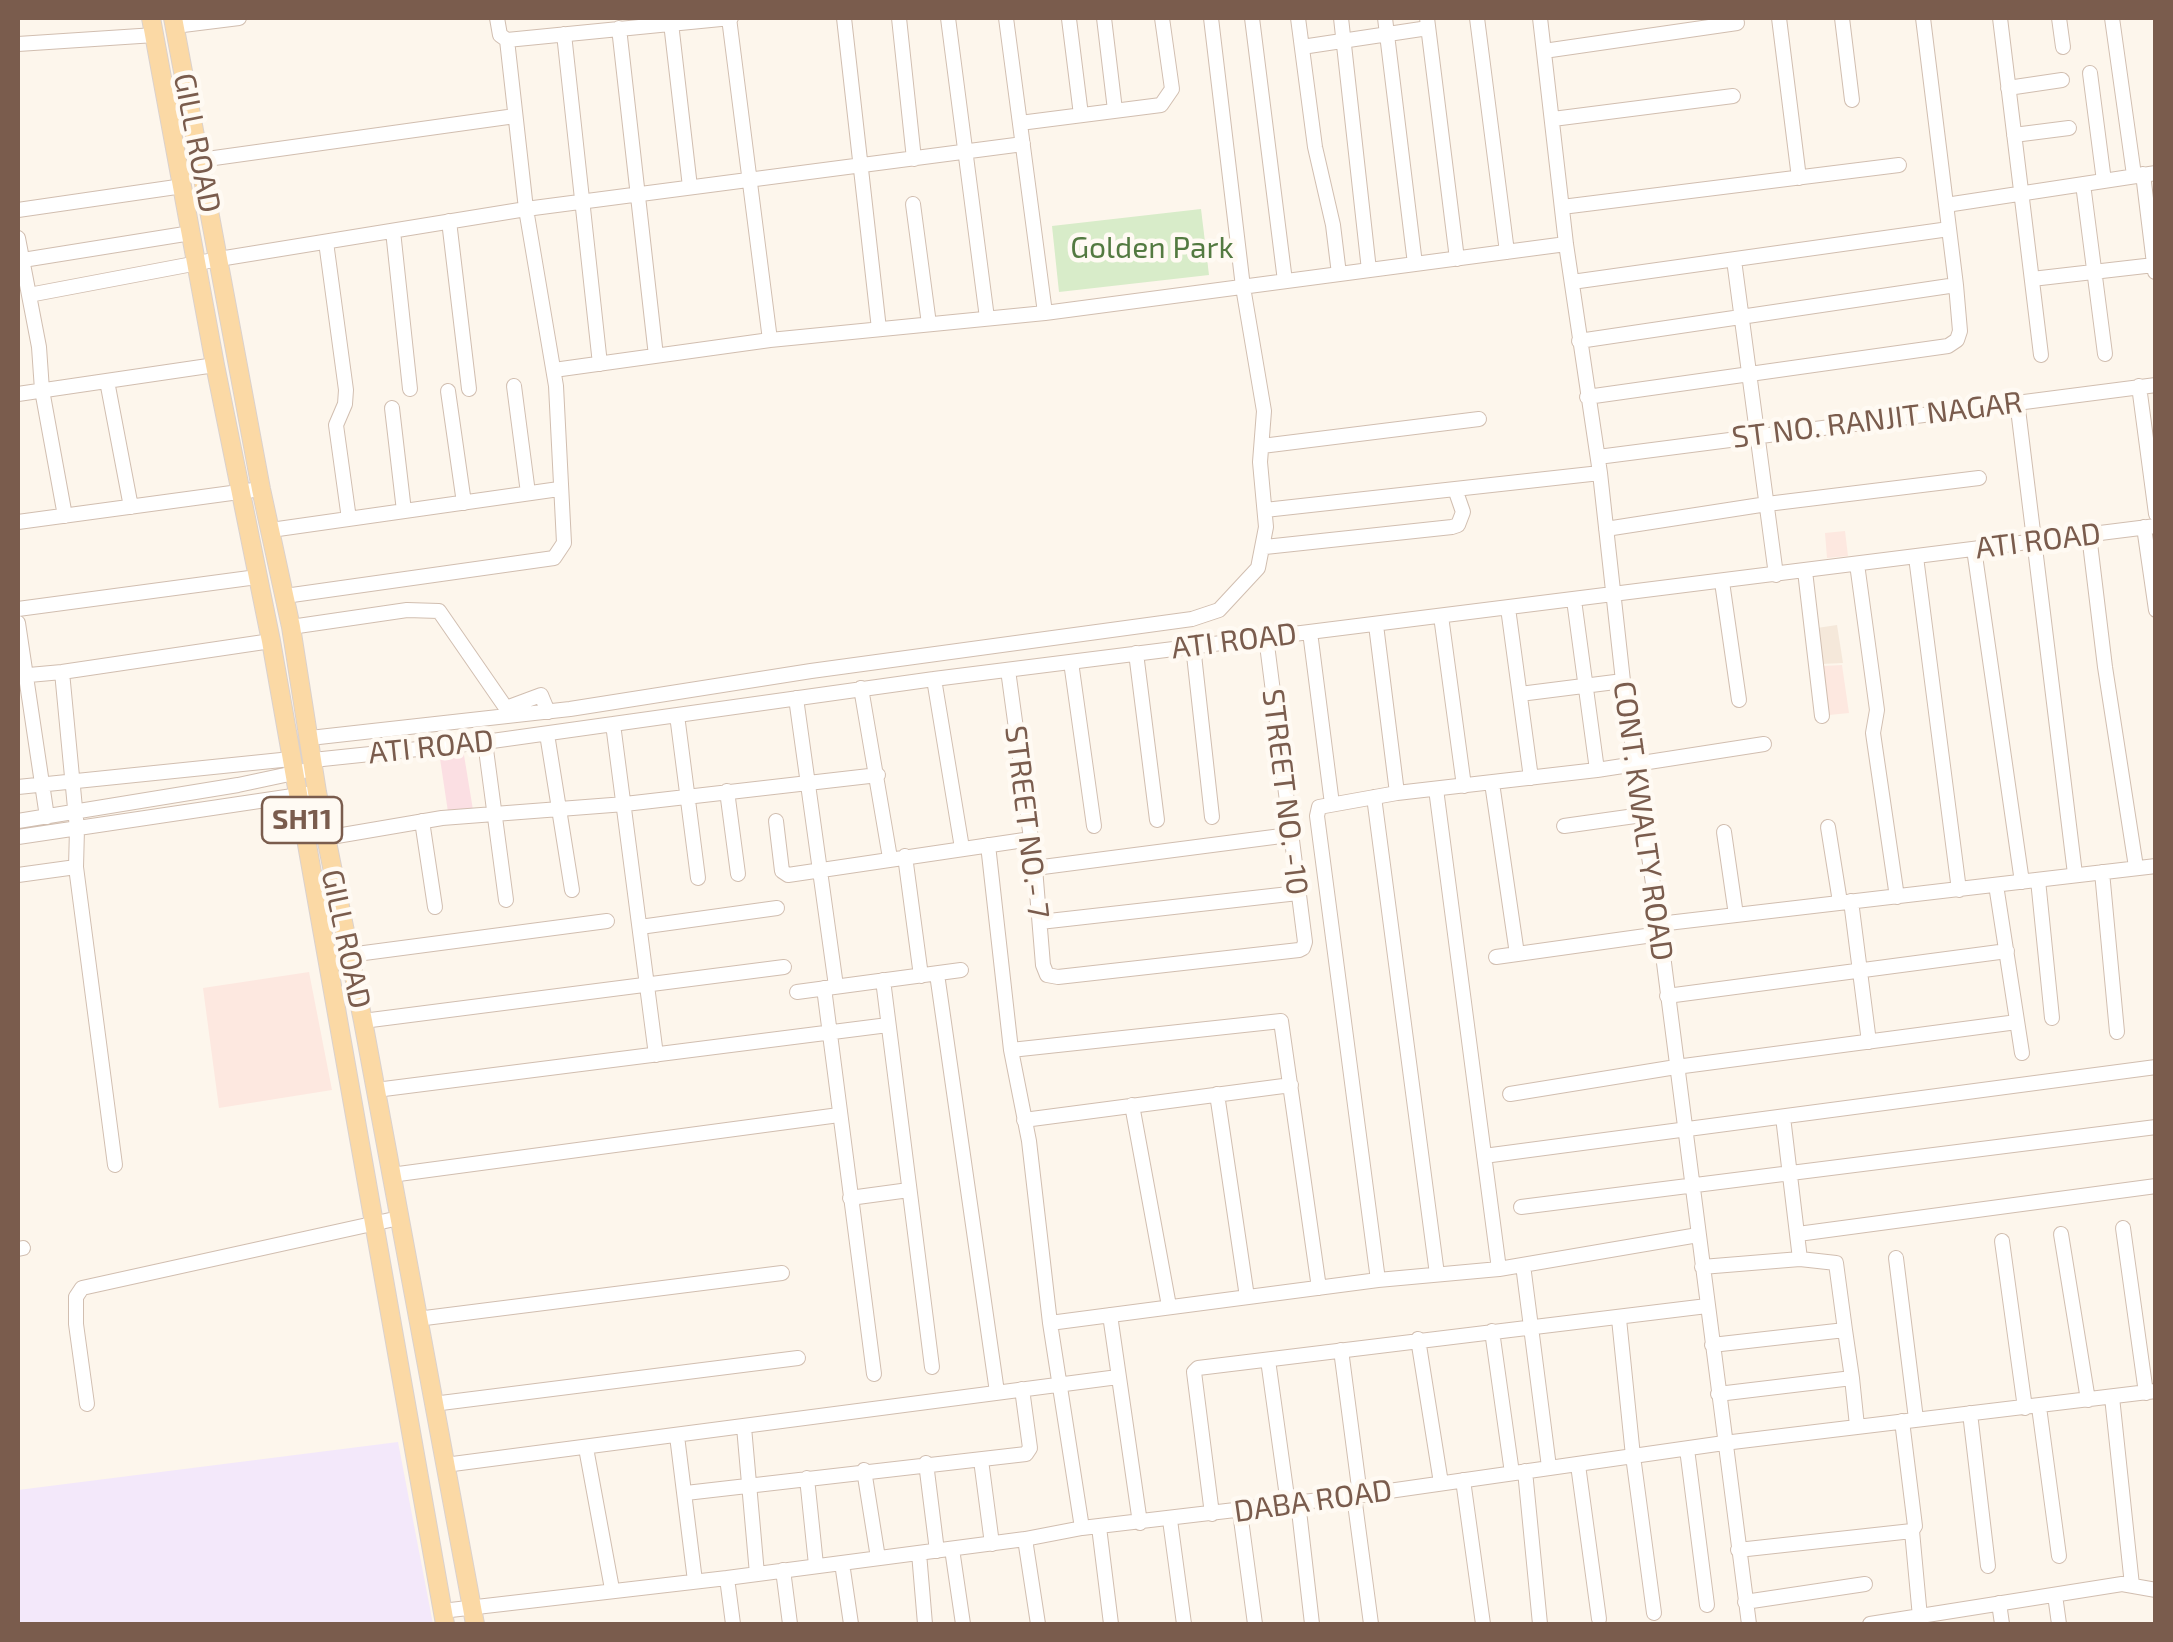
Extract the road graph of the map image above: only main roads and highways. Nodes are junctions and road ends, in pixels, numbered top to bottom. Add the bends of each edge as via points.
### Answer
1 (174, 22) edge
2 (153, 26) edge
3 (473, 1615) edge
4 (443, 1618) edge

1 - 3 main road, GILL ROAD / SH11
2 - 4 main road, GILL ROAD / SH11 via 271,641

